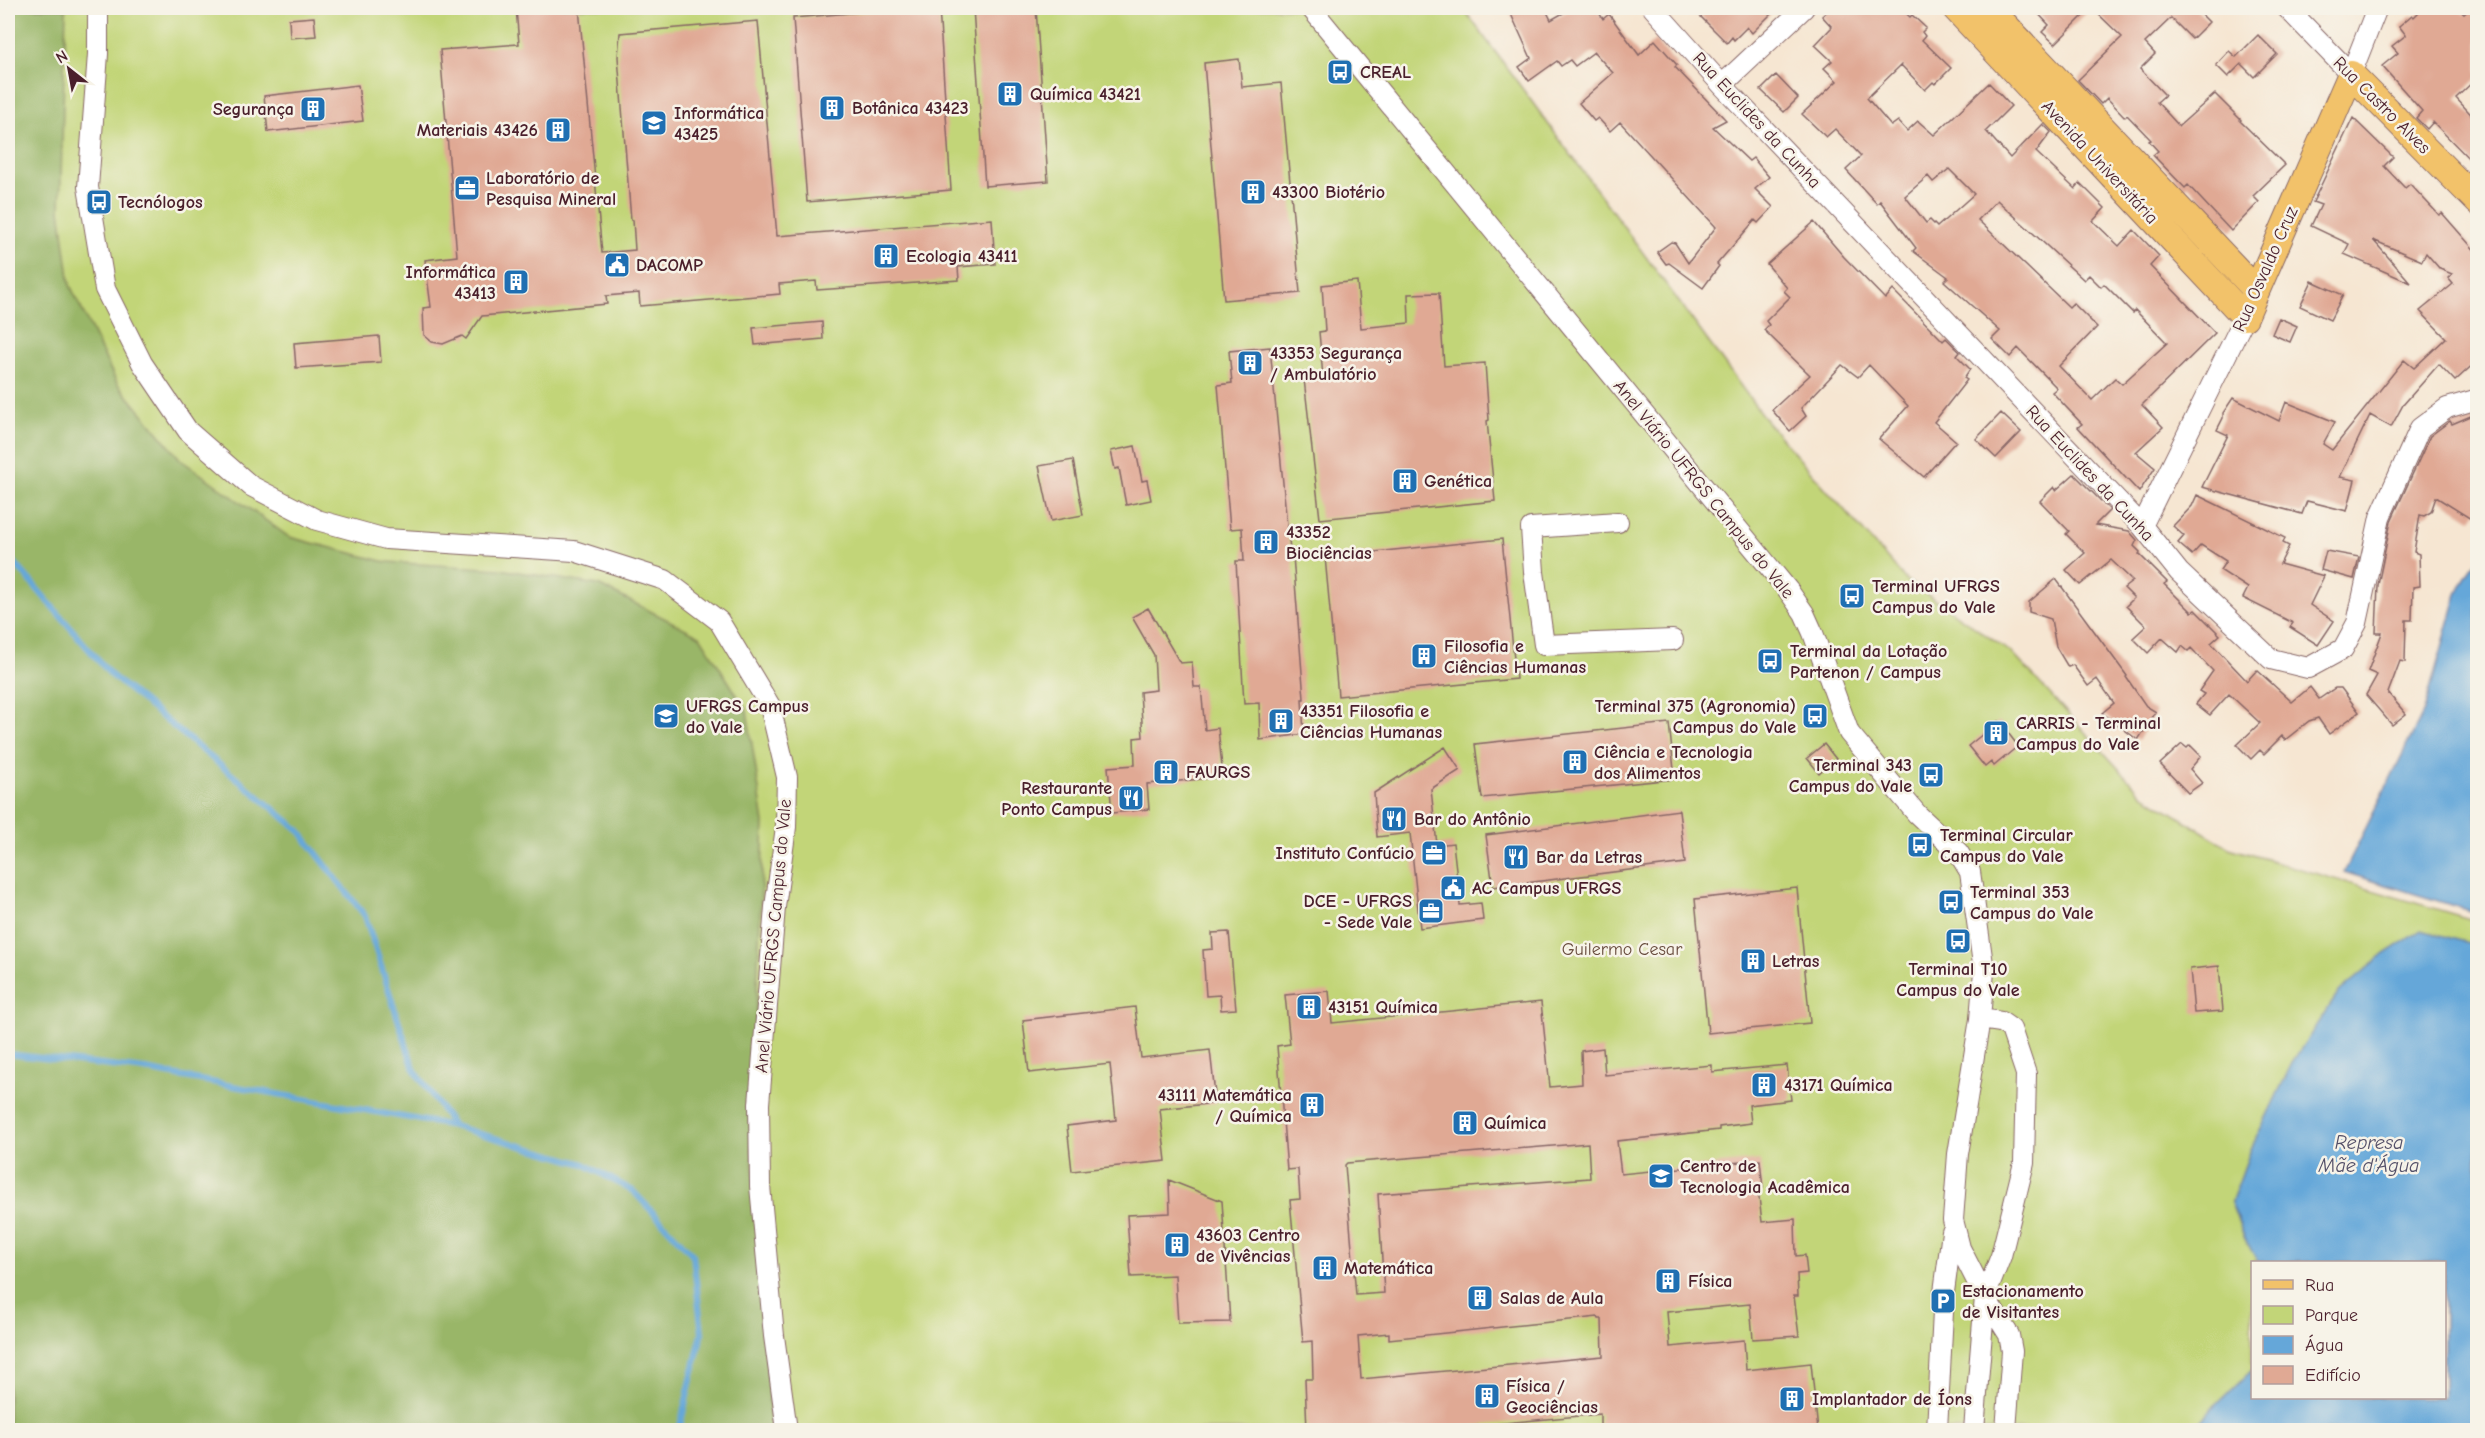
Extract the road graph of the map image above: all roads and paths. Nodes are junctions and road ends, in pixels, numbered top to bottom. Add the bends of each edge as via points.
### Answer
1 (98, 8) edge
2 (1311, 8) edge
3 (1653, 8) edge
4 (1804, 8) edge
5 (1955, 8) edge
6 (1989, 8) edge
7 (2287, 8) edge
8 (2377, 8) edge
9 (2351, 74) junction
10 (1722, 85) junction
11 (2478, 202) edge
12 (2256, 290) junction
13 (2245, 317) junction
14 (2478, 399) edge
15 (1618, 522) dead end
16 (2142, 526) junction
17 (1672, 640) dead end
18 (1980, 1019) junction
19 (1953, 1220) junction
20 (1985, 1297) junction
21 (788, 1431) edge
22 (1937, 1431) edge
23 (1974, 1431) edge
24 (2006, 1431) edge

1 - 21 street, Anel Viário UFRGS Campus do Vale via 88,187 105,289 142,363 188,431 251,486 316,520 386,539 574,551 665,580 719,621 770,706 787,777 786,827 759,1104 760,1186 774,1335
2 - 18 street, Anel Viário UFRGS Campus do Vale via 1804,613 1849,734 1917,814 1958,852 1970,872 1984,971
3 - 10 street, Rua Euclides da Cunha
4 - 10 street
5 - 13 main road, Avenida Universitária
6 - 12 main road, Avenida Universitária
7 - 9 street, Rua Castro Alves
8 - 9 street, Rua Osvaldo Cruz
9 - 11 main road, Rua Castro Alves
9 - 12 main road, Rua Osvaldo Cruz
10 - 16 street, Rua Euclides da Cunha
12 - 13 main road, Rua Osvaldo Cruz
13 - 16 street, Rua Osvaldo Cruz
14 - 16 street, Rua Euclides da Cunha via 2447,408 2420,428 2380,516 2357,623 2343,649 2308,668 2271,659 2179,572
15 - 17 street via 1531,528 1544,645
18 - 19 street, Anel Viário UFRGS Campus do Vale via 1958,1154
18 - 20 street via 2001,1022 2011,1029 2026,1074 2024,1163 2001,1256
19 - 20 street, Anel Viário UFRGS Campus do Vale via 1960,1248
19 - 22 street via 1944,1292
20 - 23 street
20 - 24 street, Anel Viário UFRGS Campus do Vale via 2008,1335 2012,1352

